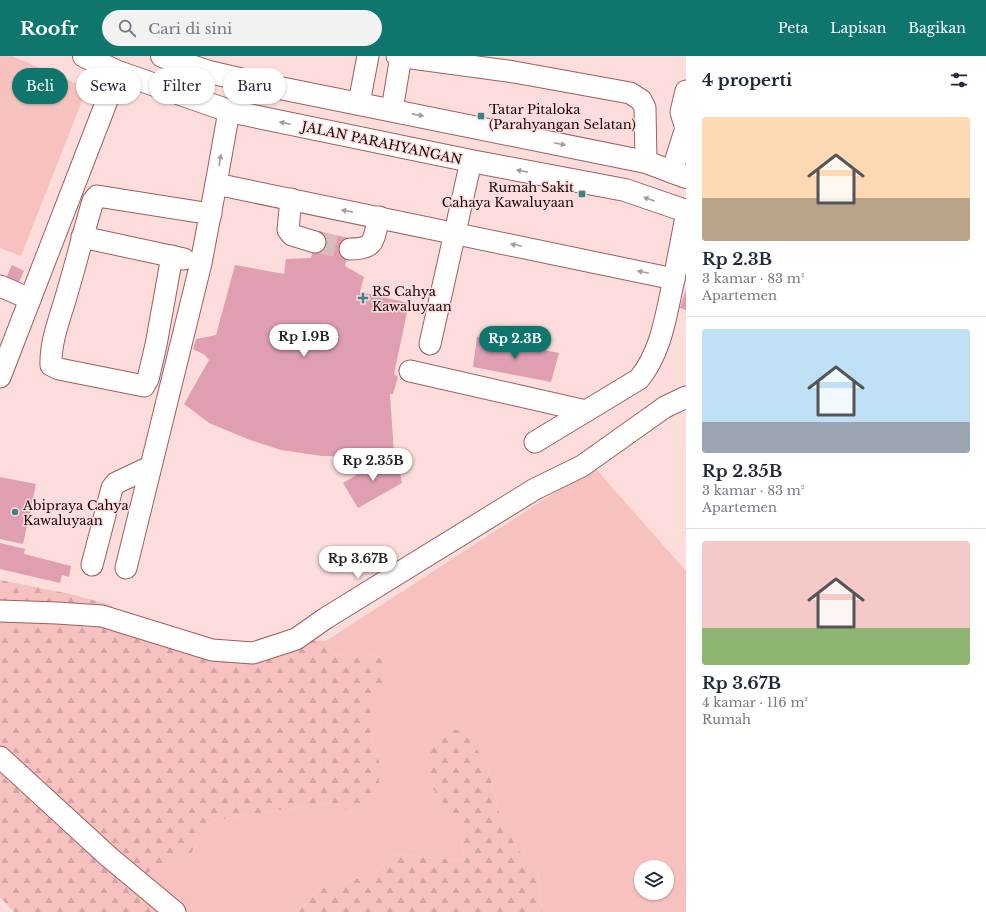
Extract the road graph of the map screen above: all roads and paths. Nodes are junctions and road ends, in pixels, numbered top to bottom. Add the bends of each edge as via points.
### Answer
1 (84, 56) edge
2 (162, 56) edge
3 (368, 56) edge
4 (399, 56) edge
5 (110, 68) edge
6 (141, 80) edge
7 (686, 92) edge
8 (359, 103) junction
9 (106, 104) edge
10 (392, 110) junction
11 (229, 111) junction
12 (685, 131) edge
13 (471, 162) junction
14 (646, 162) junction
15 (679, 174) edge
16 (216, 184) junction
17 (291, 200) junction
18 (686, 211) edge
19 (211, 214) junction
20 (379, 217) junction
21 (686, 217) edge
22 (456, 233) junction
23 (82, 237) junction
24 (315, 242) tunnel mouth
25 (350, 249) tunnel mouth
26 (172, 256) junction
27 (201, 263) junction
28 (674, 279) junction
29 (0, 286) edge
30 (30, 299) junction
31 (430, 344) dead end
32 (410, 371) dead end
33 (0, 378) edge
34 (686, 398) edge
35 (586, 411) junction
36 (535, 442) dead end
37 (150, 467) junction
38 (92, 565) dead end
39 (126, 568) dead end
40 (0, 611) edge
41 (0, 757) edge
42 (174, 912) edge

1 - 5 main road, JALAN PARAHYANGAN
2 - 8 main road via 209,72
3 - 8 street
4 - 10 street
4 - 14 street via 514,72 630,93 641,100 645,108
6 - 11 main road, JALAN PARAHYANGAN
7 - 12 street via 681,112
8 - 10 main road
9 - 30 street
10 -> 14 main road
13 -> 11 main road, JALAN PARAHYANGAN
16 -> 11 street
12 - 15 street
18 -> 13 main road, JALAN PARAHYANGAN via 624,190
13 - 22 street
14 - 15 main road
16 - 17 street
16 - 19 street
20 -> 17 street
17 - 24 street via 288,230 292,235
19 - 23 street via 97,196
19 - 27 street
20 - 22 street
20 - 25 street via 370,245 364,249
21 - 28 street
28 -> 22 street
22 - 31 street
23 - 26 street
23 - 26 street via 50,355 51,365 137,386 144,386 148,379
26 - 27 street
27 - 37 street
28 - 35 street via 657,350 650,366 639,379
29 - 30 street
30 - 33 street
32 - 35 street
34 - 40 street via 665,407 582,466 535,489 289,642 253,653 212,650 102,616
35 - 36 street
37 - 38 street via 116,483 112,488
37 - 39 street
41 - 42 street

